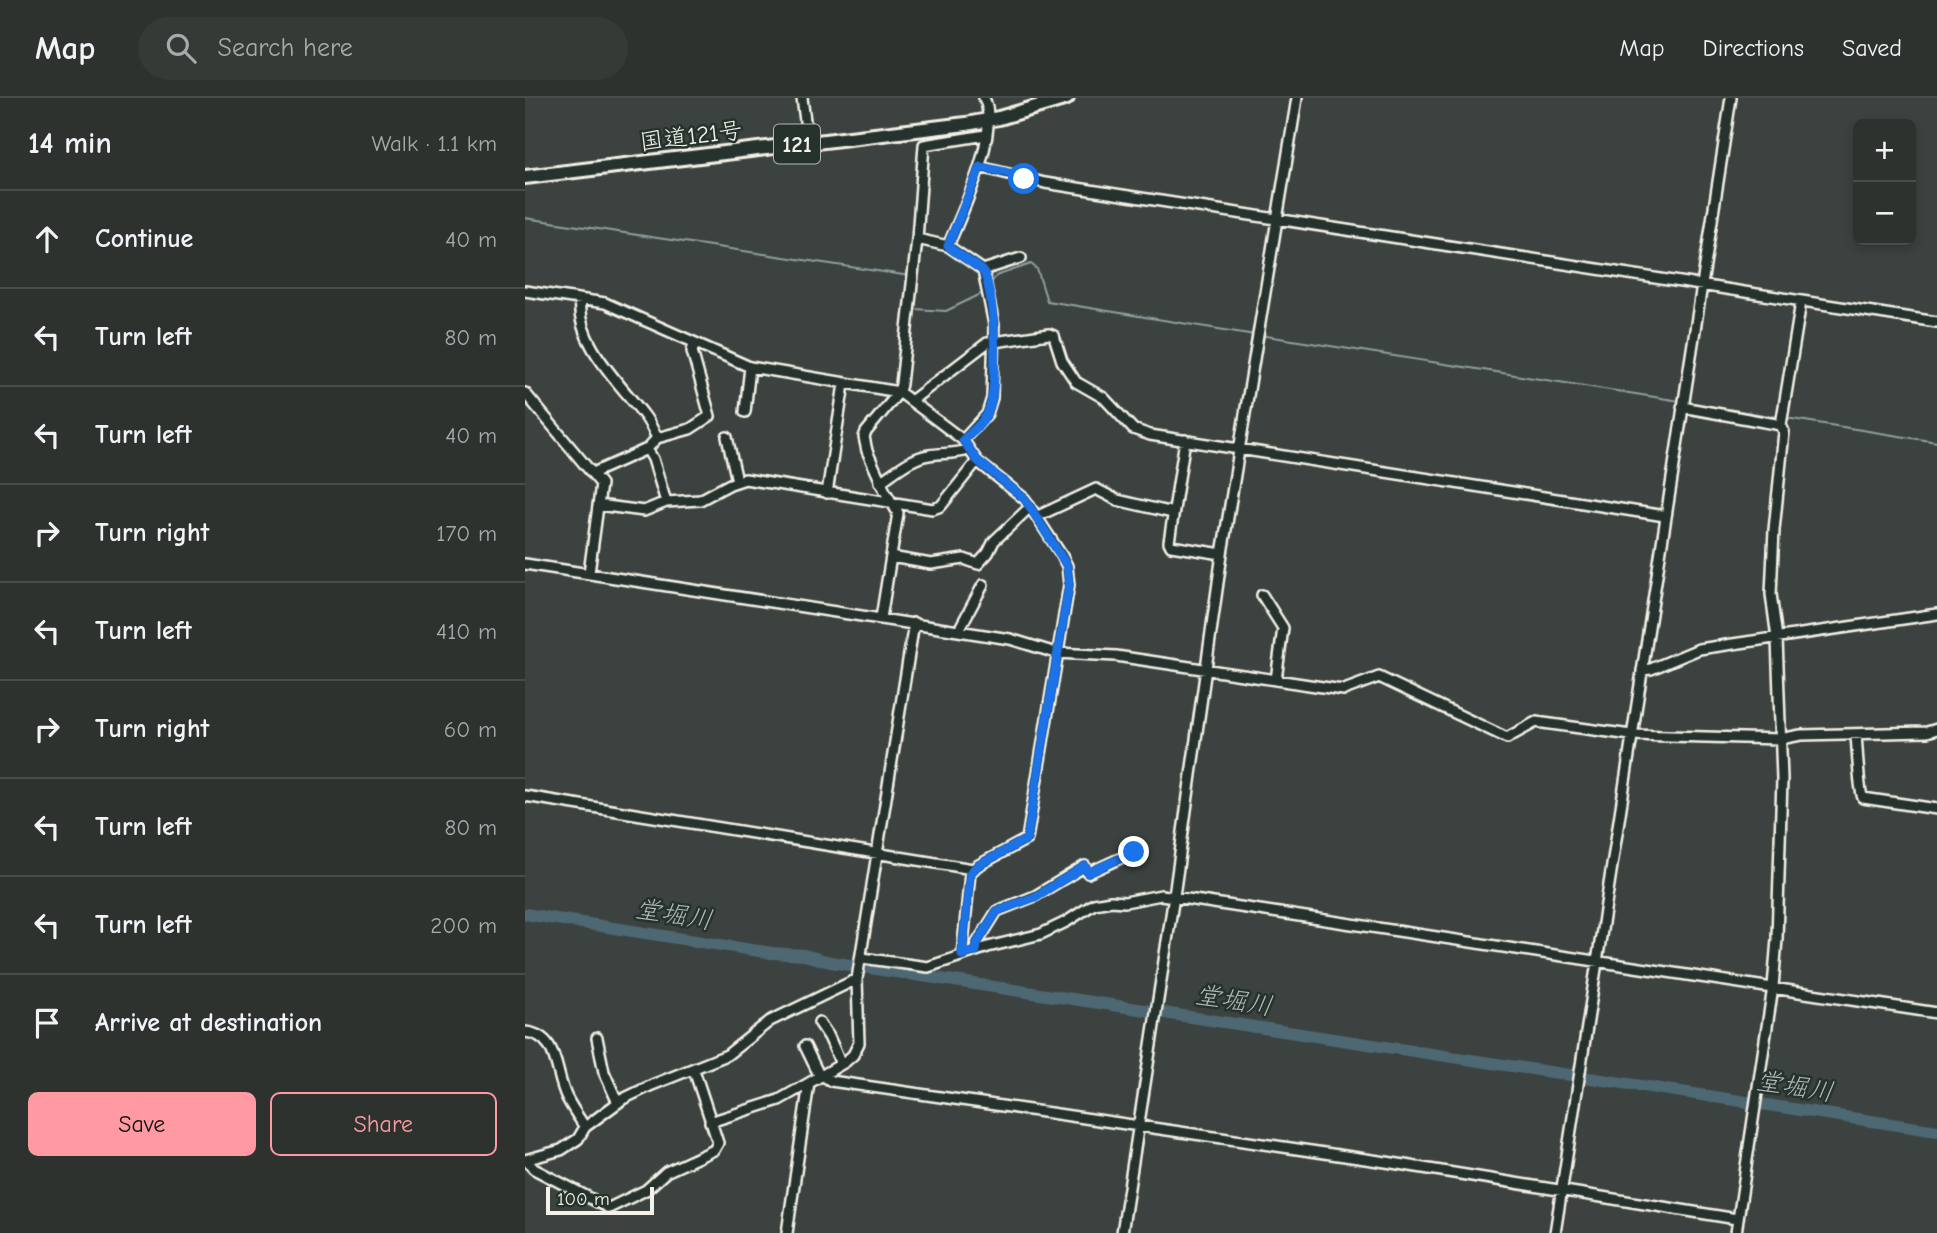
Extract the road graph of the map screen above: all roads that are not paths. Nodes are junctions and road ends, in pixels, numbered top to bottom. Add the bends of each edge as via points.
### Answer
1 (802, 98) edge
2 (984, 98) edge
3 (1067, 98) edge
4 (1297, 98) edge
5 (1731, 98) edge
6 (988, 120) junction
7 (986, 135) junction
8 (808, 143) junction
9 (980, 167) junction
10 (525, 177) edge
11 (1277, 219) junction
12 (917, 239) junction
13 (948, 246) junction
14 (1021, 258) dead end
15 (983, 270) junction
16 (1701, 286) junction
17 (525, 291) edge
18 (580, 300) junction
19 (1801, 302) junction
20 (1937, 322) edge
21 (994, 342) junction
22 (694, 343) junction
23 (750, 367) junction
24 (844, 384) junction
25 (525, 393) edge
26 (899, 393) junction
27 (911, 401) junction
28 (1682, 407) junction
29 (745, 412) dead end
30 (1782, 420) junction
31 (657, 438) junction
32 (727, 438) dead end
33 (963, 440) junction
34 (1185, 440) junction
35 (1240, 448) junction
36 (647, 449) junction
37 (968, 450) junction
38 (977, 460) junction
39 (593, 473) junction
40 (737, 481) junction
41 (880, 482) junction
42 (827, 493) junction
43 (666, 502) junction
44 (894, 504) junction
45 (598, 505) junction
46 (1030, 507) junction
47 (1173, 513) junction
48 (1038, 516) junction
49 (1665, 516) junction
50 (1222, 554) junction
51 (891, 557) junction
52 (525, 564) edge
53 (589, 573) junction
54 (983, 585) dead end
55 (1262, 595) dead end
56 (1937, 614) edge
57 (881, 618) junction
58 (914, 623) junction
59 (961, 631) junction
60 (1777, 638) junction
61 (1056, 653) junction
62 (1207, 670) junction
63 (1642, 670) junction
64 (1276, 680) junction
65 (1937, 729) edge
66 (1856, 734) junction
67 (1632, 736) junction
68 (1780, 739) junction
69 (525, 796) edge
70 (1937, 809) edge
71 (1134, 852) dead end
72 (875, 855) junction
73 (973, 870) junction
74 (1174, 896) junction
75 (976, 951) junction
76 (962, 955) junction
77 (862, 958) junction
78 (1597, 961) junction
79 (857, 979) junction
80 (1773, 987) junction
81 (1937, 1013) edge
82 (819, 1022) dead end
83 (525, 1032) edge
84 (597, 1038) dead end
85 (804, 1046) dead end
86 (841, 1064) junction
87 (694, 1070) junction
88 (821, 1076) junction
89 (809, 1083) junction
90 (618, 1103) junction
91 (711, 1122) junction
92 (585, 1127) junction
93 (1138, 1127) junction
94 (525, 1160) edge
95 (1562, 1192) junction
96 (1737, 1219) junction
97 (787, 1233) edge
98 (1122, 1233) edge
99 (1555, 1233) edge
100 (1737, 1233) edge

1 - 8 street
2 - 6 street
3 - 6 highway, 国道121号 / 121
4 - 11 street
5 - 16 street
6 - 7 street
6 - 8 highway, 国道121号 / 121
7 - 9 street
7 - 12 street via 924,145
8 - 10 highway, 国道121号 / 121
9 - 11 street via 1045,183
9 - 13 street
11 - 16 street
11 - 35 street
12 - 13 street
12 - 26 street
13 - 15 street
14 - 15 street
15 - 21 street
16 - 19 street
16 - 28 street
17 - 18 street
18 - 22 street via 613,306
18 - 31 street via 589,341
19 - 20 street
19 - 30 street
21 - 27 street
21 - 33 street via 989,408
21 - 34 street via 1053,336 1076,382 1104,398 1133,429
22 - 23 street
22 - 31 street via 692,351 710,416 690,429
23 - 24 street
23 - 29 street
24 - 26 street
24 - 42 street
25 - 39 street
26 - 27 street
26 - 41 street via 864,437
27 - 33 street
28 - 30 street
28 - 49 street
30 - 60 street via 1770,594
31 - 36 street
32 - 40 street
33 - 37 street
34 - 35 street
34 - 47 street
35 - 49 street
35 - 50 street
36 - 39 street
36 - 43 street
37 - 38 street
37 - 41 street via 916,459
38 - 44 street via 941,506
38 - 46 street via 1018,491
39 - 45 street via 601,486
40 - 42 street
40 - 43 street via 700,500
41 - 44 street
42 - 44 street
43 - 45 street via 644,511
44 - 51 street via 898,513
45 - 53 street
46 - 48 street
46 - 51 street via 994,541 978,564 964,559 931,564
47 - 48 street via 1096,489
47 - 50 street via 1171,546
48 - 61 street via 1069,576
49 - 63 street
50 - 62 street
51 - 57 street
52 - 53 street
53 - 57 street
54 - 59 street
55 - 64 street via 1283,628
56 - 60 street
57 - 58 street
58 - 59 street
58 - 72 street
59 - 61 street
60 - 63 street via 1699,649
60 - 68 street
61 - 62 street via 1116,656
61 - 73 street via 1027,839
62 - 64 street
62 - 74 street
63 - 67 street
64 - 67 street via 1344,690 1379,677 1507,738 1536,722
65 - 66 street
66 - 68 street
66 - 70 street via 1863,798
67 - 68 street
67 - 78 street
68 - 80 street
69 - 72 street
71 - 75 street via 1088,873 1085,866 1035,897 1002,908
72 - 73 street
72 - 77 street
73 - 76 street
74 - 75 street via 1094,904 1041,934
74 - 78 street
74 - 93 street
75 - 76 street
76 - 77 street via 928,967
77 - 79 street
78 - 80 street
78 - 95 street
79 - 86 street via 859,1043
79 - 87 street via 770,1021 727,1055
80 - 81 street
80 - 96 street
82 - 86 street
83 - 92 street via 545,1038 566,1098
84 - 90 street via 604,1072
85 - 88 street
86 - 88 street
87 - 90 street
87 - 91 street
88 - 89 street
88 - 93 street
89 - 91 street via 779,1100
89 - 97 street
90 - 92 street
91 - 94 street via 718,1143 715,1150 666,1172 646,1190 611,1207 534,1169
92 - 94 street via 569,1145
93 - 95 street
93 - 98 street
95 - 96 street
95 - 99 street
96 - 100 street

